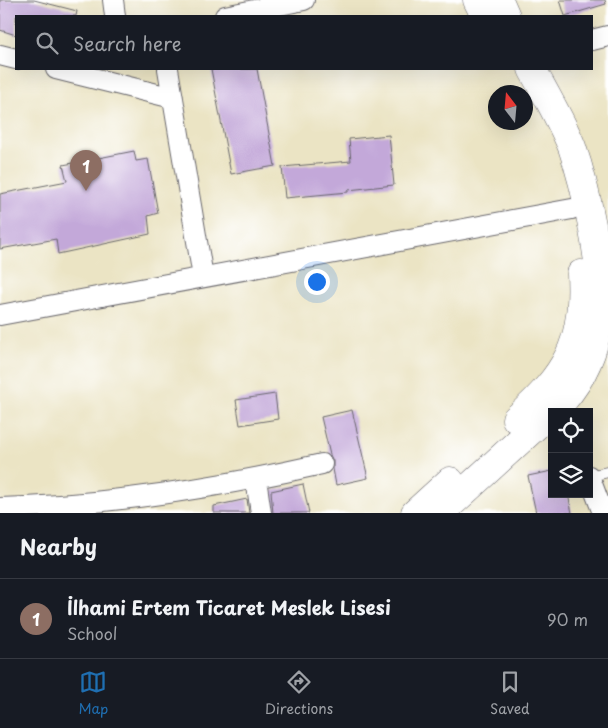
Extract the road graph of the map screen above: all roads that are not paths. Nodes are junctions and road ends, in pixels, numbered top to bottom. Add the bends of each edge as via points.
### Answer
1 (113, 0) edge
2 (304, 0) edge
3 (477, 0) edge
4 (498, 0) edge
5 (116, 15) edge
6 (230, 15) edge
7 (484, 15) edge
8 (506, 15) edge
9 (608, 36) edge
10 (593, 40) edge
11 (0, 55) edge
12 (15, 59) edge
13 (64, 70) edge
14 (168, 70) edge
15 (514, 70) edge
16 (533, 70) edge
17 (125, 78) edge
18 (522, 85) edge
19 (173, 98) junction
20 (533, 108) edge
21 (572, 209) junction
22 (203, 277) junction
23 (604, 279) edge
24 (0, 315) edge
25 (564, 407) edge
26 (322, 464) dead end
27 (608, 472) edge
28 (593, 475) edge
29 (256, 479) junction
30 (593, 487) edge
31 (0, 508) edge
32 (261, 513) edge
33 (415, 513) edge
34 (441, 513) edge
35 (603, 513) edge

1 - 5 street
2 - 6 street
3 - 7 main road
4 - 8 main road
9 - 10 street
11 - 12 street
13 - 17 street
14 - 19 street
15 - 18 main road
16 - 23 main road via 576,160
17 - 19 street
19 - 22 street
20 - 21 main road via 560,168
21 - 22 street
21 - 33 main road via 582,308 575,341 564,365 538,400
22 - 24 street
23 - 25 main road via 594,348
25 - 34 main road
26 - 29 street
27 - 28 lane
29 - 31 street via 159,495
29 - 32 street
30 - 35 street

